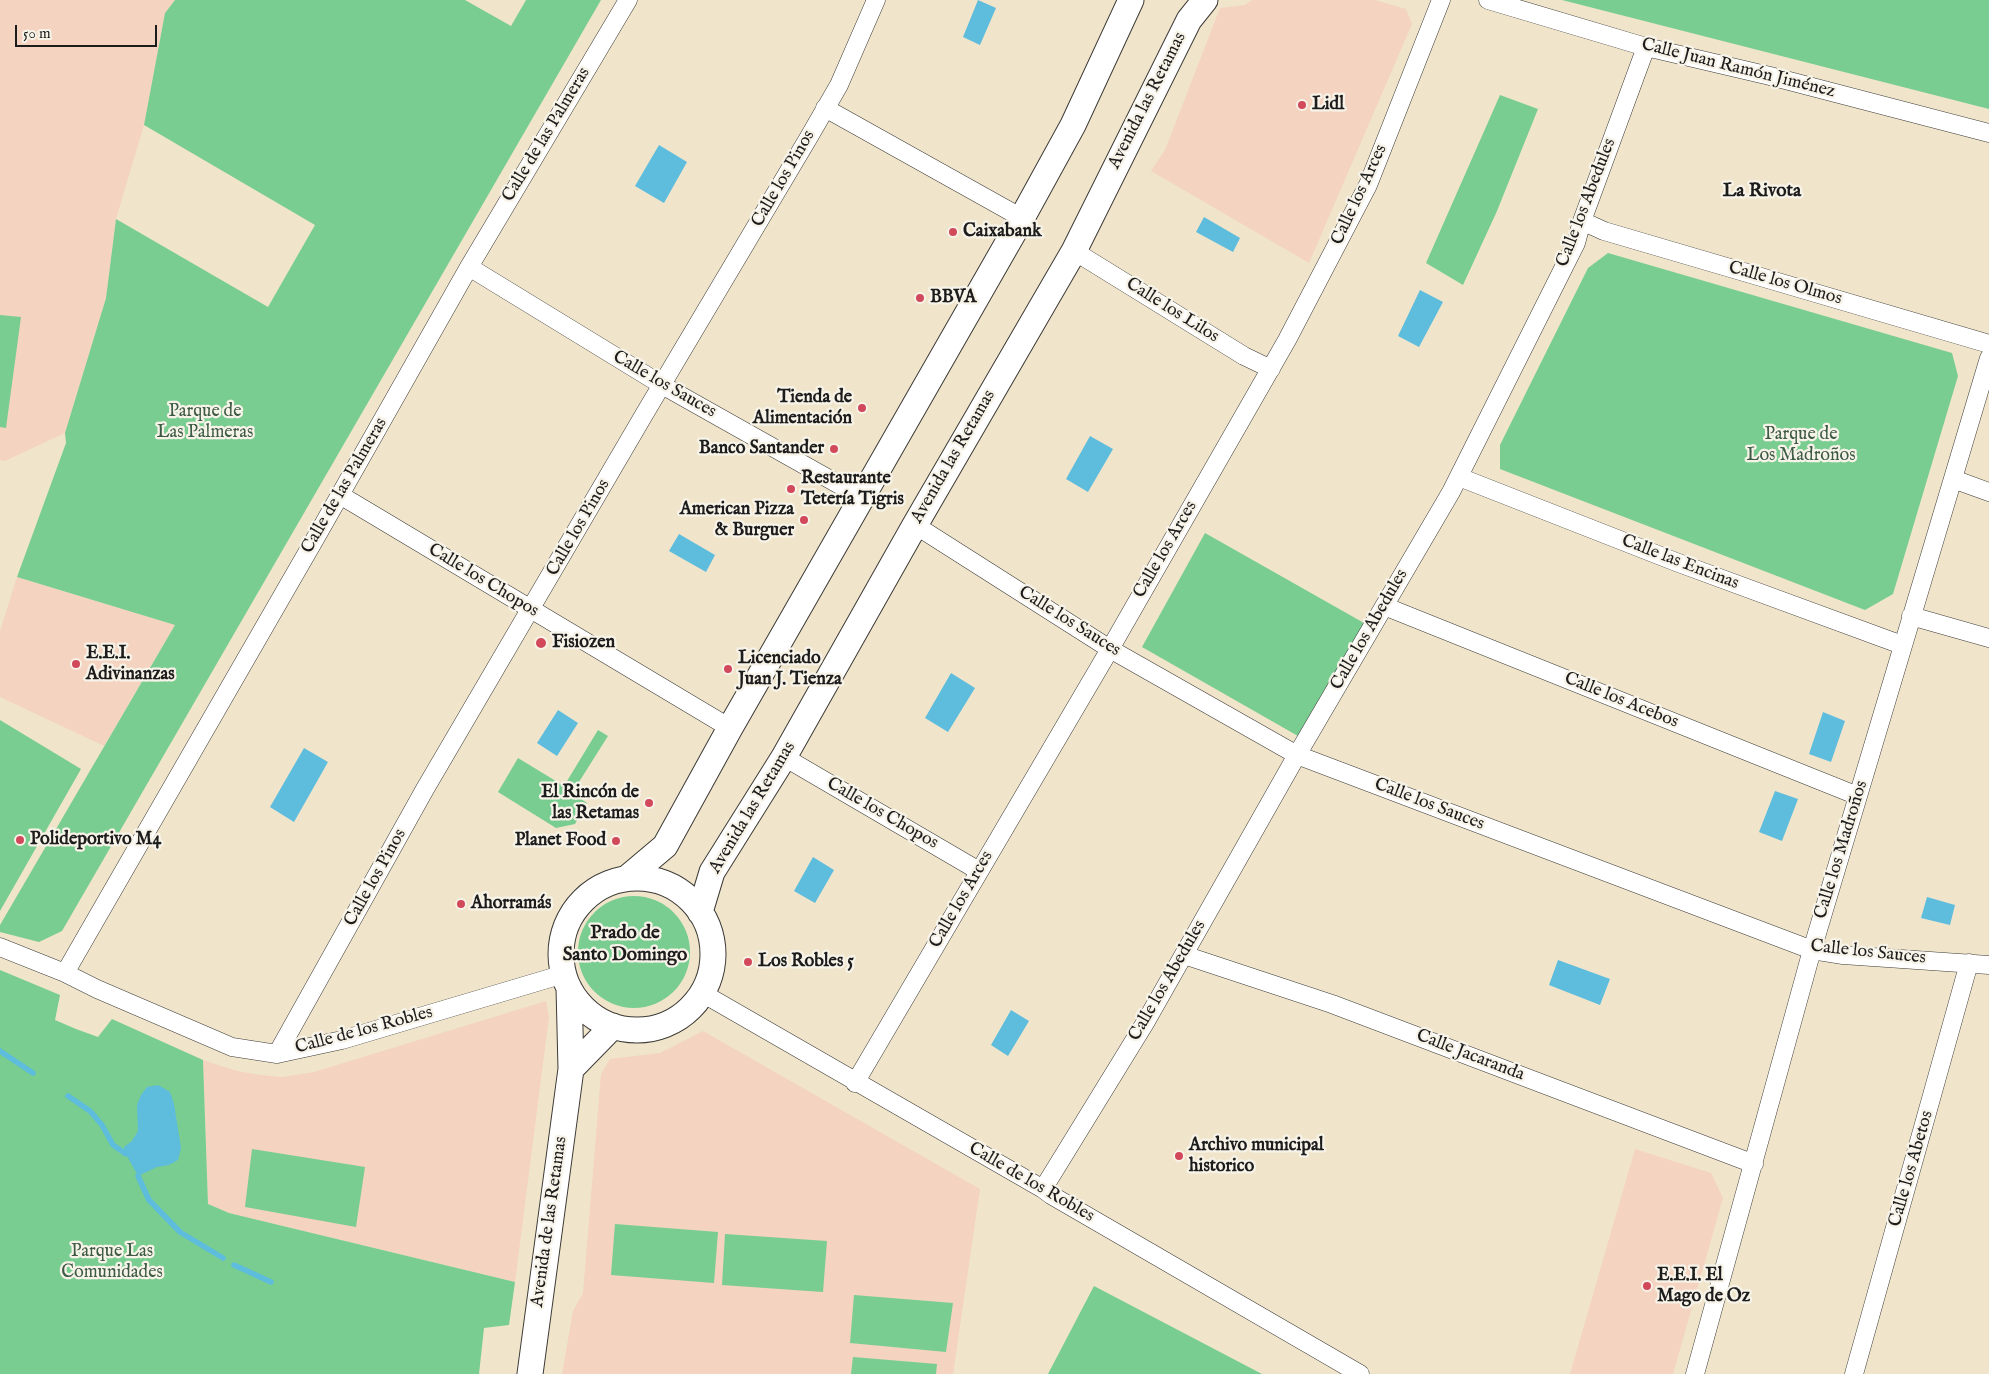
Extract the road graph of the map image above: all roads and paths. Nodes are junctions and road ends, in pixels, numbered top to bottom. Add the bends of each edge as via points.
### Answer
1 (628, 0) edge
2 (876, 0) edge
3 (1131, 0) edge
4 (1205, 0) edge
5 (1440, 0) edge
6 (1488, 0) edge
7 (1646, 47) junction
8 (825, 108) junction
9 (1989, 133) edge
10 (1022, 218) junction
11 (1582, 221) junction
12 (1074, 250) junction
13 (469, 267) junction
14 (1989, 344) edge
15 (1989, 358) edge
16 (1271, 369) junction
17 (662, 385) junction
18 (1459, 476) junction
19 (1952, 478) junction
20 (1989, 492) edge
21 (340, 495) junction
22 (861, 497) junction
23 (915, 525) junction
24 (1384, 606) junction
25 (531, 610) junction
26 (1911, 616) junction
27 (1989, 638) edge
28 (1902, 645) junction
29 (1110, 649) junction
30 (730, 728) junction
31 (1297, 754) junction
32 (784, 757) junction
33 (1858, 796) junction
34 (980, 871) junction
35 (627, 878) junction
36 (700, 912) junction
37 (0, 947) edge
38 (1812, 950) junction
39 (1184, 955) junction
40 (1983, 961) edge
41 (65, 973) junction
42 (566, 981) junction
43 (702, 993) junction
44 (612, 1026) junction
45 (277, 1054) junction
46 (571, 1069) junction
47 (856, 1082) junction
48 (1754, 1164) junction
49 (1043, 1188) junction
50 (530, 1374) edge
51 (1360, 1374) edge
52 (1695, 1374) edge
53 (1854, 1374) edge

1 - 13 street, Calle de las Palmeras
2 - 8 street, Calle los Pinos via 839,85
3 - 10 street via 1072,125
4 - 12 street, Avenida las Retamas via 1189,20
5 - 16 street, Calle los Arces via 1368,185
6 - 7 street, Calle Juan Ramón Jiménez
7 - 9 street, Calle Juan Ramón Jiménez
7 - 11 street, Calle los Abedules
8 - 10 street
8 - 17 street, Calle los Pinos
10 - 22 street
11 - 14 street, Calle los Olmos via 1715,264
11 - 18 street, Calle los Abedules via 1576,243
12 - 16 street, Calle los Lilos via 1244,356
12 - 23 street, Avenida las Retamas
13 - 17 street, Calle los Sauces
13 - 21 street, Calle de las Palmeras
15 - 19 street, Calle los Madroños
16 - 29 street, Calle los Arces
17 - 22 street, Calle los Sauces
17 - 25 street, Calle los Pinos
18 - 24 street, Calle los Abedules
18 - 28 street, Calle las Encinas via 1676,562
19 - 20 street
19 - 26 street, Calle los Madroños
21 - 25 street, Calle los Chopos
21 - 41 street, Calle de las Palmeras
22 - 30 street
23 - 29 street, Calle los Sauces
23 - 32 street, Avenida las Retamas
24 - 31 street, Calle los Abedules
24 - 33 street, Calle los Acebos
25 - 30 street, Calle los Chopos
25 - 45 street, Calle los Pinos via 425,789
26 - 27 street
26 - 28 street, Calle los Madroños
28 - 33 street, Calle los Madroños
29 - 31 street, Calle los Sauces
29 - 34 street, Calle los Arces
30 - 35 street via 665,846
31 - 38 street, Calle los Sauces
31 - 39 street, Calle los Abedules
32 - 34 street, Calle los Chopos
32 - 36 street, Avenida las Retamas via 712,872
33 - 38 street, Calle los Madroños
34 - 47 street, Calle los Arces
35 - 36 street via 648,878 668,884 686,896
35 - 42 street via 593,891 575,909 565,929 561,952
36 - 43 street via 710,931 713,952 710,974
37 - 41 street, Calle de los Robles
38 - 40 street, Calle los Sauces via 1843,955
38 - 48 street, Calle los Madroños
39 - 48 street, Calle Jacaranda via 1332,1004
39 - 49 street, Calle los Abedules
40 - 53 street, Calle los Abetos
41 - 45 street, Calle de los Robles via 232,1047
42 - 44 street via 580,1004
42 - 45 street, Calle de los Robles
42 - 46 street, Avenida de las Retamas
43 - 44 street via 685,1013 663,1025 638,1030
43 - 47 street, Calle de los Robles
44 - 46 street
46 - 50 street, Avenida de las Retamas
47 - 49 street, Calle de los Robles
48 - 52 street, Calle los Madroños
49 - 51 street, Calle de los Robles

